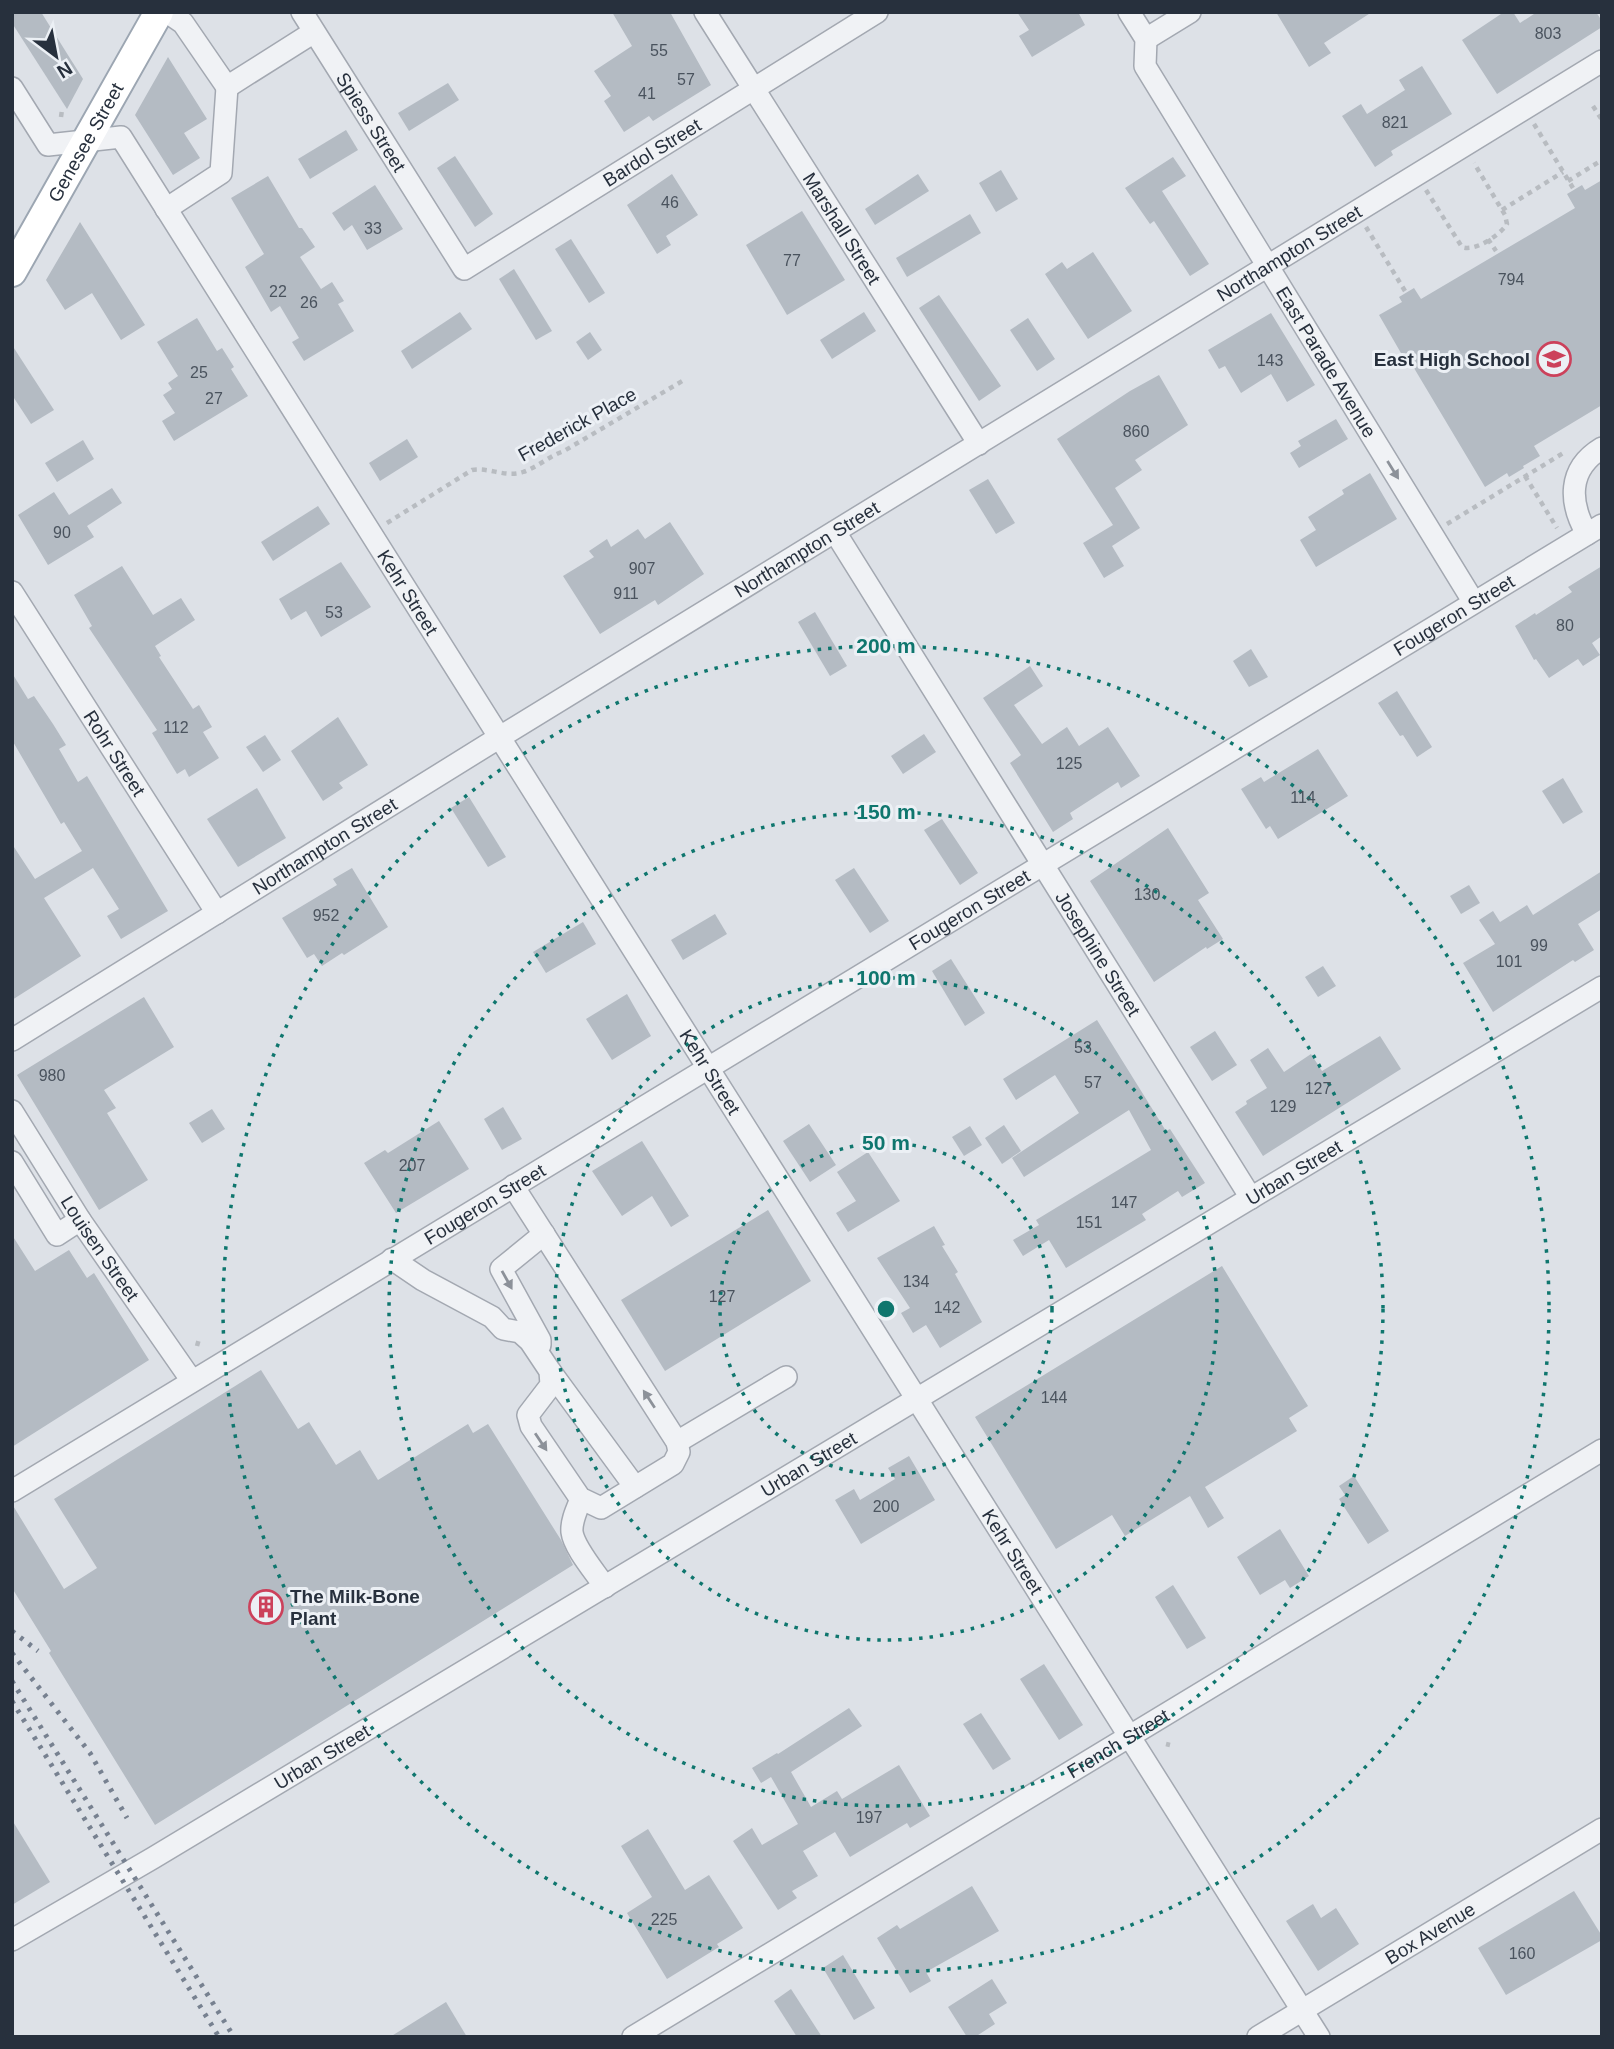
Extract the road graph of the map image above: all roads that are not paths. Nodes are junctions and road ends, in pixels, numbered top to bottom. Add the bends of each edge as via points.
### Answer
1 (159, 12) edge
2 (167, 12) edge
3 (302, 12) edge
4 (705, 12) edge
5 (877, 12) edge
6 (1129, 12) edge
7 (1190, 12) edge
8 (314, 32) junction
9 (1146, 39) junction
10 (1602, 61) edge
11 (227, 87) junction
12 (12, 88) edge
13 (754, 88) junction
14 (86, 141) junction
15 (166, 209) junction
16 (440, 231) joint
17 (1267, 267) junction
18 (12, 272) edge
19 (979, 444) junction
20 (1602, 448) edge
21 (1594, 529) edge
22 (835, 532) junction
23 (12, 592) edge
24 (1473, 601) junction
25 (500, 737) junction
26 (1042, 863) junction
27 (217, 913) junction
28 (1602, 987) edge
29 (12, 1040) edge
30 (709, 1066) junction
31 (12, 1111) edge
32 (12, 1162) edge
33 (513, 1186) junction
34 (1251, 1198) junction
35 (80, 1220) junction
36 (544, 1234) junction
37 (392, 1259) junction
38 (545, 1364) junction
39 (786, 1377) dead end
40 (192, 1381) junction
41 (917, 1399) junction
42 (677, 1442) junction
43 (1602, 1450) edge
44 (635, 1487) junction
45 (12, 1491) edge
46 (581, 1499) junction
47 (605, 1587) junction
48 (1130, 1737) junction
49 (1602, 1829) edge
50 (12, 1940) edge
51 (1302, 2010) junction
52 (633, 2037) edge
53 (1258, 2037) edge
54 (1319, 2037) edge

1 - 14 main road, Genesee Street
2 - 11 street via 183,23
3 - 8 street, Spiess Street
4 - 13 street, Marshall Street
5 - 13 street, Bardol Street
6 - 9 street, East Parade Avenue
7 - 9 street
8 - 11 street
8 - 16 street, Spiess Street
9 - 17 street, East Parade Avenue via 1144,66
10 - 17 street, Northampton Street
11 - 15 street via 221,173
12 - 14 street via 48,145
13 - 16 street, Bardol Street via 464,269
13 - 19 street, Marshall Street
14 - 15 street, Kehr Street via 121,137
14 - 18 main road, Genesee Street
15 - 25 street, Kehr Street
17 - 19 street, Northampton Street
17 -> 24 street, East Parade Avenue
19 - 22 street, Northampton Street
20 - 21 street via 1583,465 1573,496 1576,516
21 - 24 street, Fougeron Street
22 - 25 street, Northampton Street
22 - 26 street, Josephine Street
23 - 27 street, Rohr Street
24 - 26 street, Fougeron Street
25 - 27 street, Northampton Street
25 - 30 street, Kehr Street
26 - 30 street, Fougeron Street
26 - 34 street, Josephine Street
27 - 29 street, Northampton Street
28 - 34 street, Urban Street
30 - 33 street, Fougeron Street
30 - 41 street, Kehr Street
31 - 35 street, Louisen Street
32 - 35 street via 57,1235
33 - 36 street
33 - 37 street, Fougeron Street
34 - 41 street, Urban Street
35 - 40 street, Louisen Street
36 -> 38 street via 501,1269 540,1340
42 -> 36 street
37 - 38 street via 492,1317 503,1329 520,1332
37 - 40 street, Fougeron Street
38 - 44 street
38 -> 46 street via 551,1385 528,1415
39 - 42 street
40 - 45 street, Fougeron Street
41 - 47 street, Urban Street
41 - 48 street, Kehr Street
42 - 44 street via 674,1464
43 - 48 street, French Street
44 - 46 street via 601,1508
46 - 47 street via 572,1532
47 - 50 street, Urban Street
48 - 51 street, Kehr Street
48 - 52 street, French Street
49 - 51 street, Box Avenue
51 - 53 street, Box Avenue
51 - 54 street, Kehr Street

